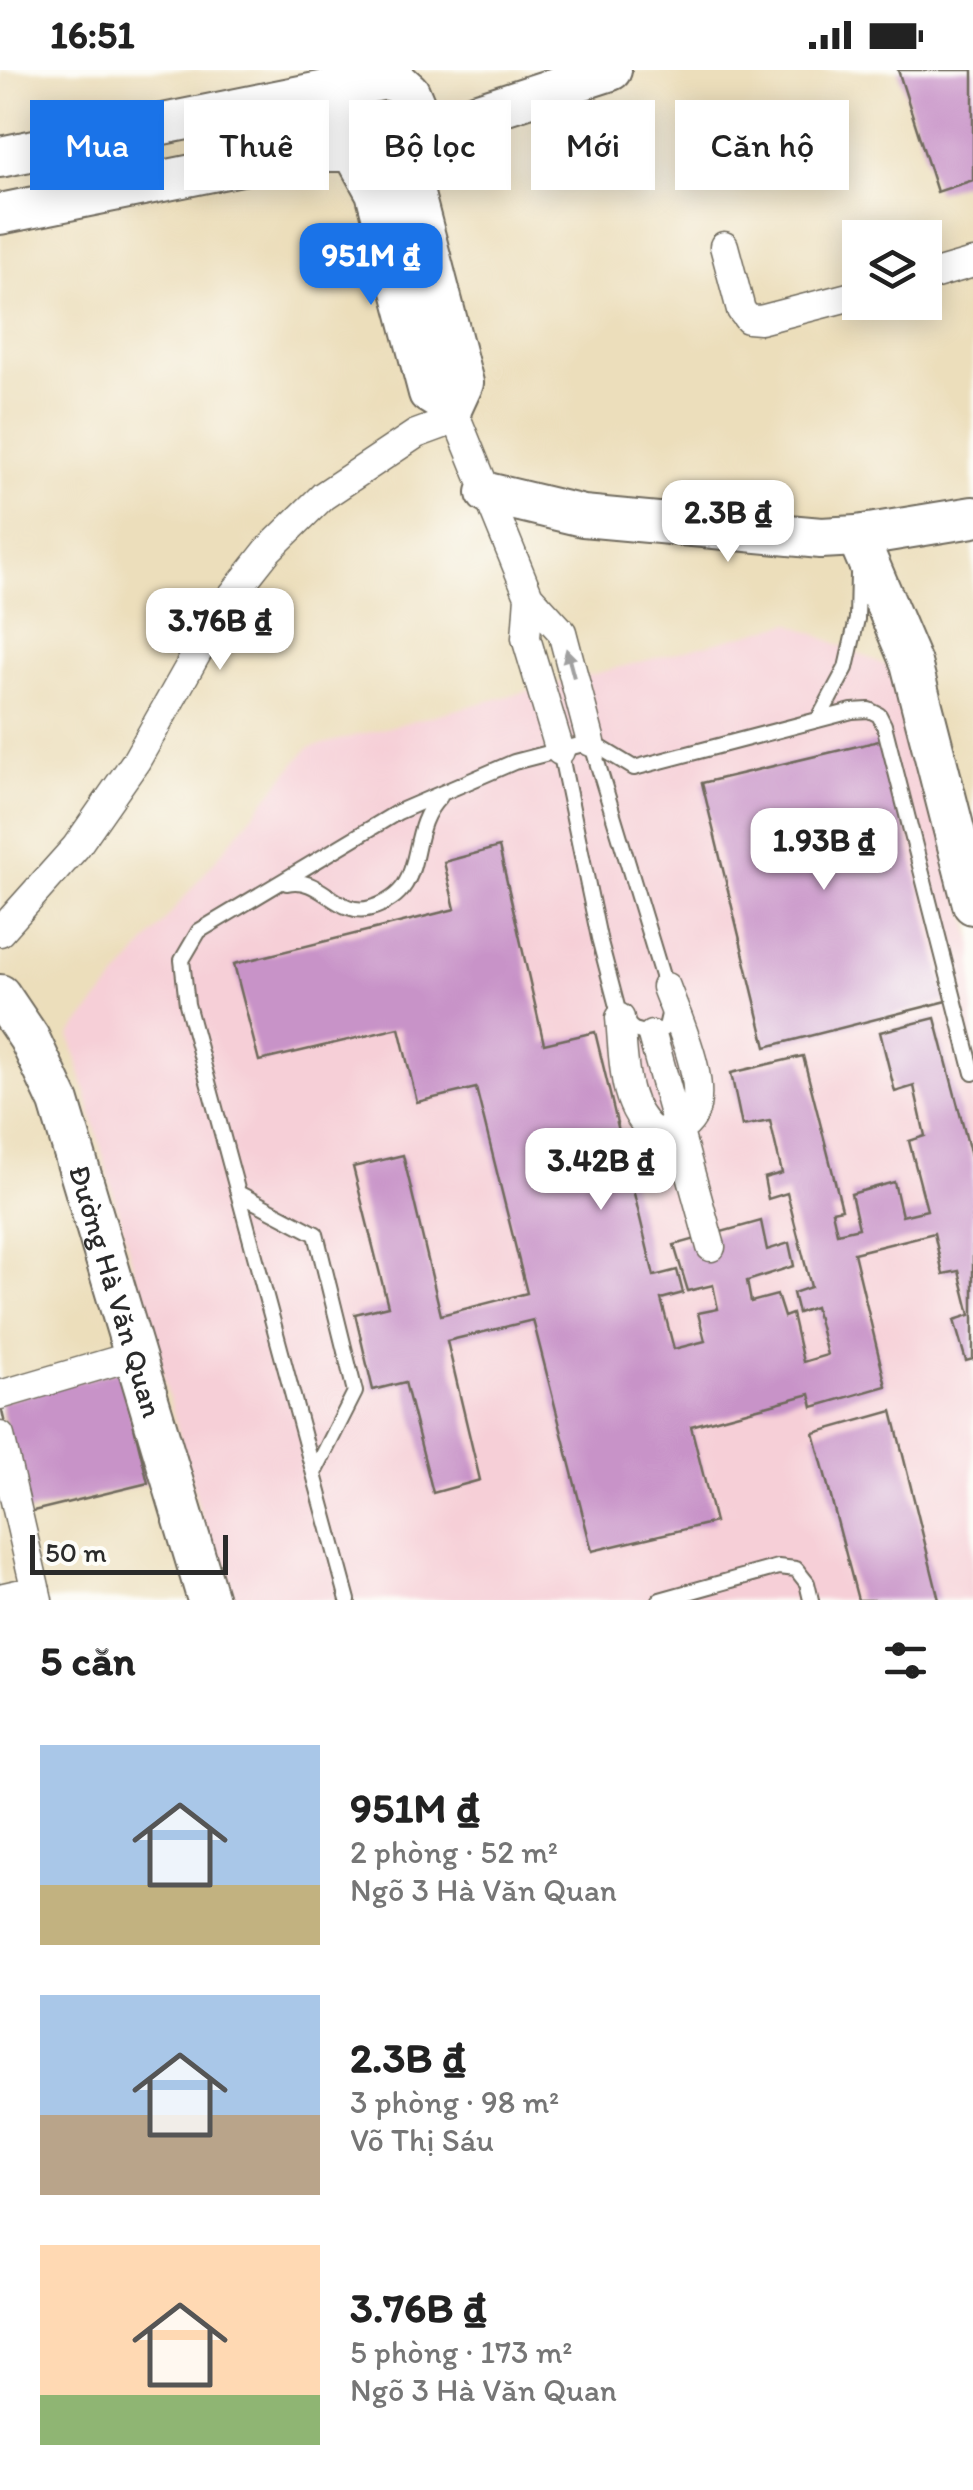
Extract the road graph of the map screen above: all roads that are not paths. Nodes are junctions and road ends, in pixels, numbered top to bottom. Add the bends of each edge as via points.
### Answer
1 (612, 70) edge
2 (390, 78) edge
3 (413, 100) edge
4 (511, 103) edge
5 (349, 145) edge
6 (349, 151) edge
7 (0, 157) edge
8 (375, 190) edge
9 (413, 190) edge
10 (0, 214) edge
11 (724, 246) dead end
12 (973, 263) edge
13 (942, 272) edge
14 (842, 299) edge
15 (454, 413) junction
16 (487, 493) junction
17 (973, 517) edge
18 (857, 536) junction
19 (528, 596) junction
20 (818, 720) junction
21 (591, 742) junction
22 (560, 751) junction
23 (446, 791) junction
24 (276, 885) junction
25 (973, 904) edge
26 (0, 932) edge
27 (666, 987) junction
28 (0, 995) edge
29 (620, 1018) junction
30 (652, 1035) junction
31 (973, 1073) edge
32 (679, 1129) junction
33 (238, 1192) junction
34 (711, 1247) dead end
35 (136, 1355) junction
36 (0, 1396) edge
37 (0, 1436) edge
38 (314, 1473) junction
39 (37, 1595) edge
40 (0, 1598) edge
41 (208, 1600) edge
42 (348, 1600) edge
43 (660, 1600) edge
44 (811, 1600) edge

1 - 4 main road
2 - 3 main road
2 - 5 main road via 350,92 340,116
2 - 7 main road
6 - 10 main road via 272,157
8 - 15 main road via 430,393
9 - 15 main road via 463,383
11 - 14 street via 748,319
12 - 13 street
15 - 16 street
15 - 26 street via 323,496 268,550 222,607 136,761 86,833
16 - 18 main road via 583,516
16 - 19 street
17 - 18 main road
18 - 20 lane via 854,635 846,668
18 - 25 main road via 911,663
21 -> 19 street via 562,632
19 - 22 street via 526,638
20 - 21 lane via 634,768
20 - 31 lane via 868,710 884,725
21 - 22 lane
21 - 27 lane
22 - 23 lane
22 - 29 lane
23 - 24 lane
23 - 24 lane via 420,824 412,875 384,904 362,910 341,906 314,884
24 - 33 lane via 199,932 182,960 187,1004
27 - 30 lane via 666,1026
27 - 32 street via 698,1088 697,1110
28 - 35 main road, Đường Hà Văn Quan via 30,1038 60,1102
29 - 30 lane
29 - 32 street via 630,1099 639,1120 654,1132
30 - 32 street
32 - 34 street
33 - 38 lane
33 - 38 lane via 316,1234 355,1392
35 - 36 street
35 - 41 main road, Đường Hà Văn Quan
37 - 39 street
38 - 42 lane
39 - 40 street
43 - 44 lane via 778,1568 796,1569

